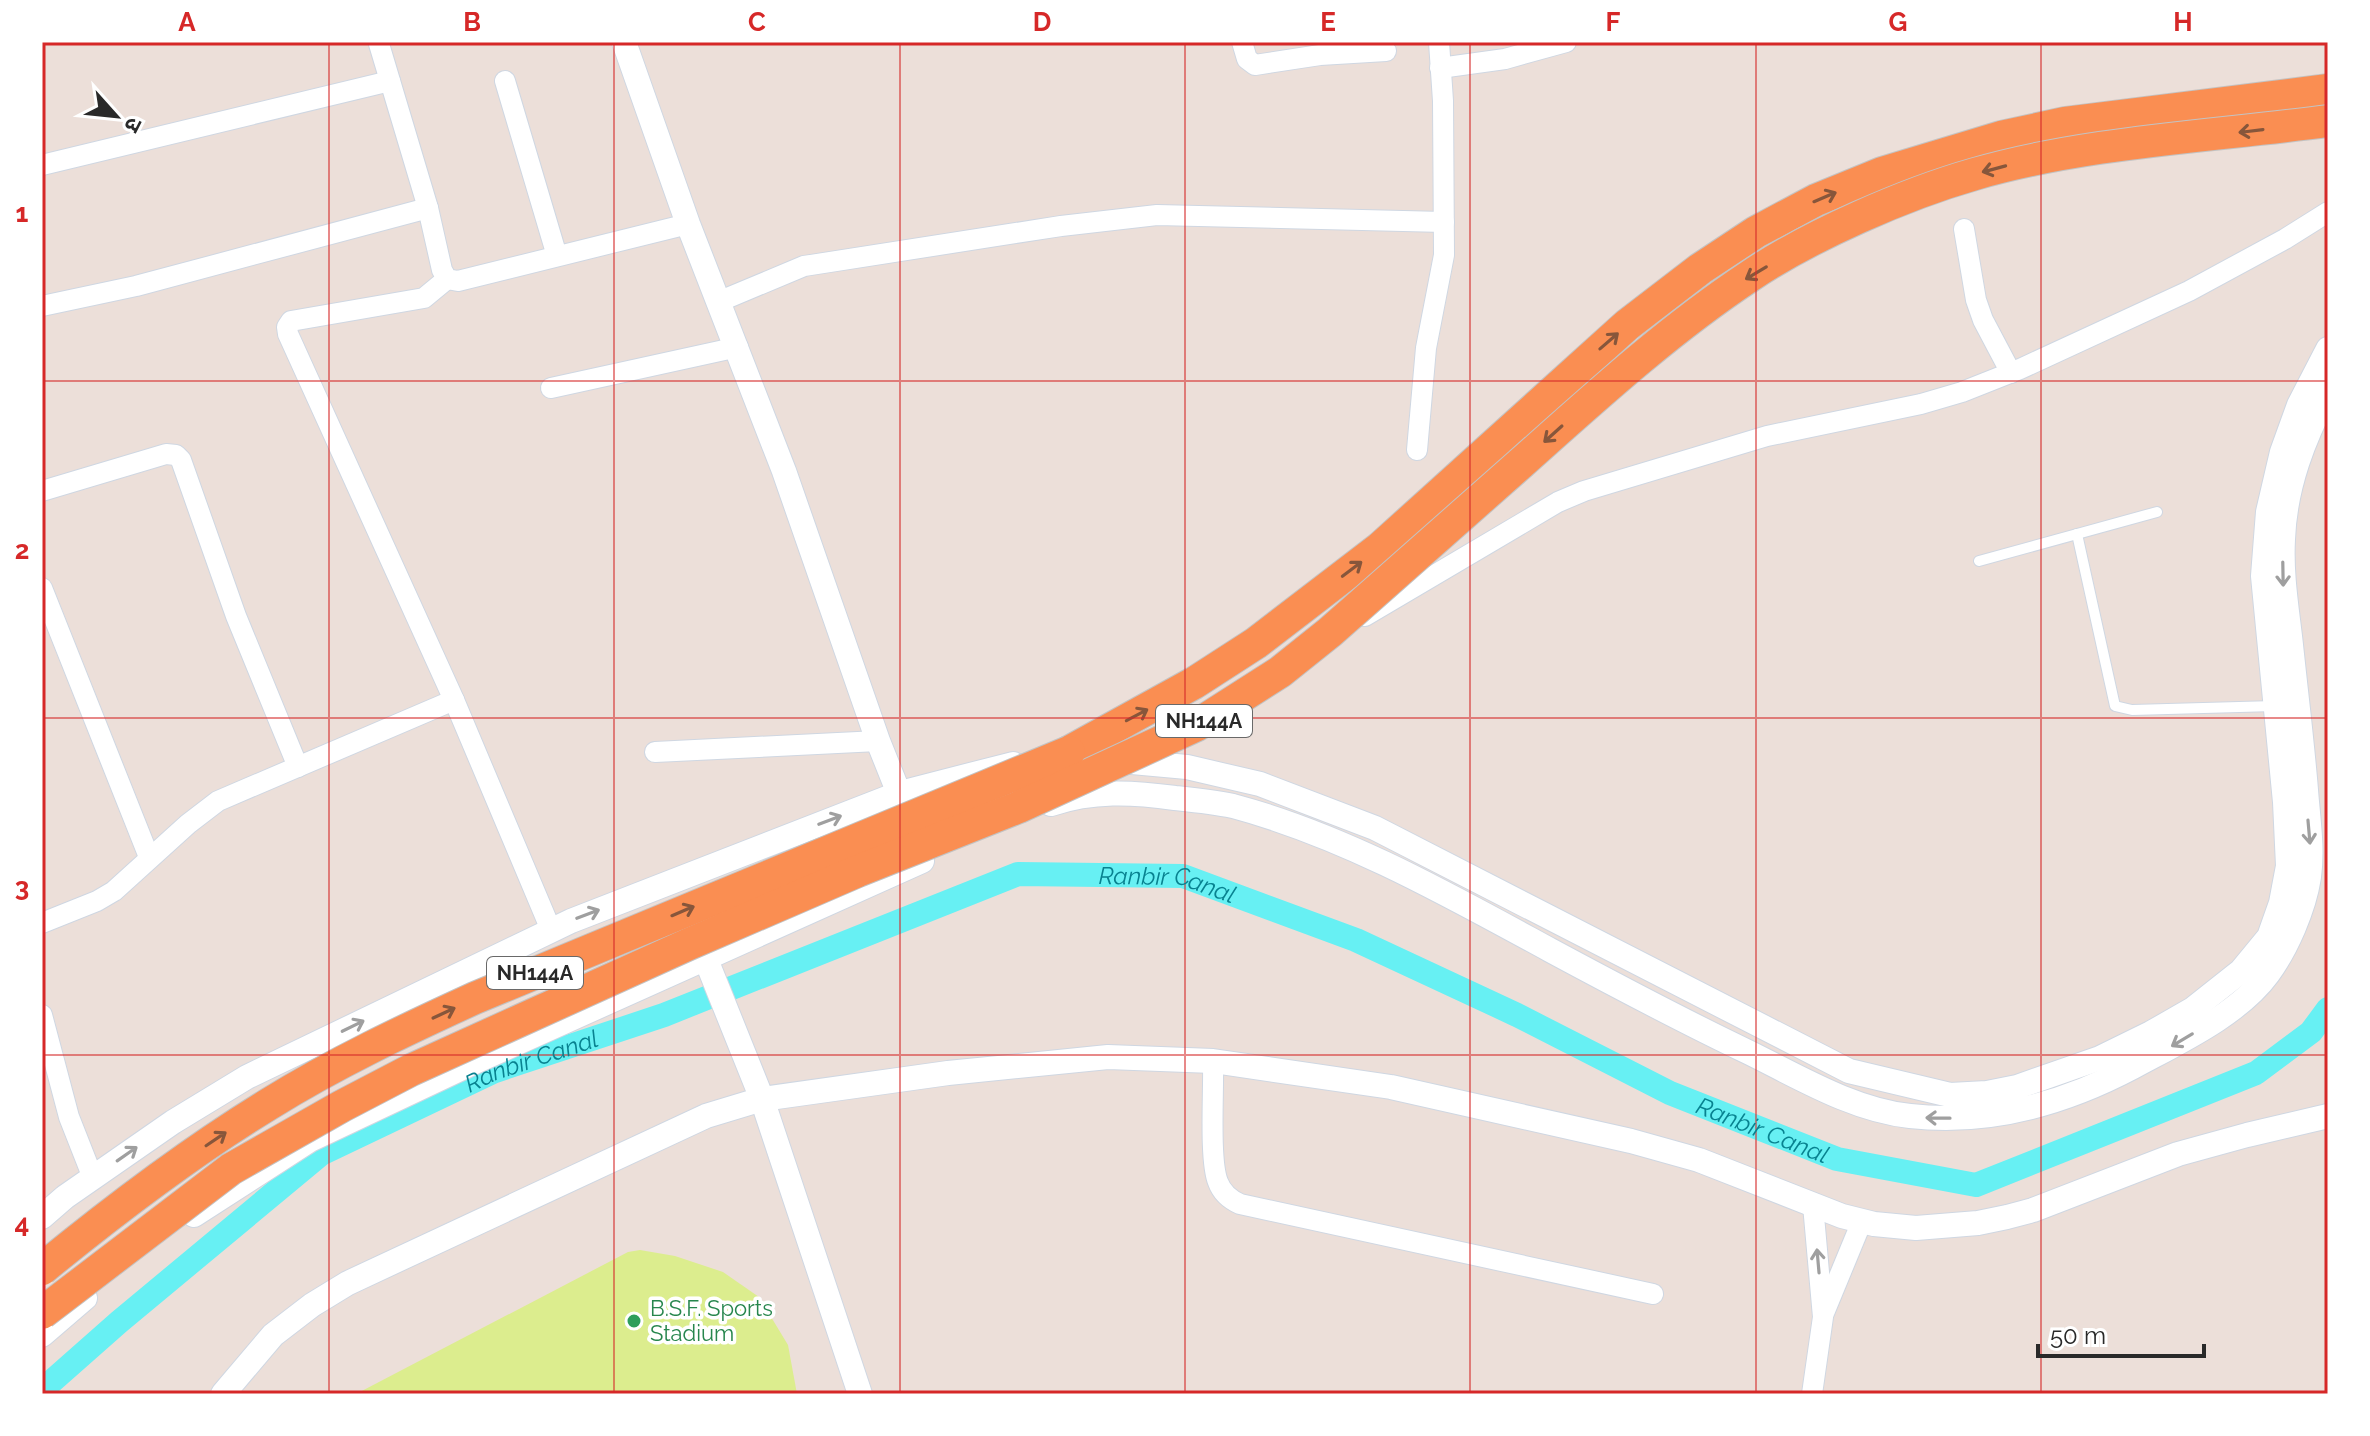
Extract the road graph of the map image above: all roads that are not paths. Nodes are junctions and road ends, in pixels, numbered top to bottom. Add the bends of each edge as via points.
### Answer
1 (624, 42) edge
2 (1242, 42) edge
3 (1439, 42) edge
4 (1566, 42) edge
5 (379, 44) dead end
6 (1386, 51) dead end
7 (1440, 68) junction
8 (390, 81) junction
9 (505, 81) dead end
10 (2328, 90) edge
11 (2328, 121) edge
12 (42, 165) edge
13 (428, 208) junction
14 (2328, 212) edge
15 (1444, 222) junction
16 (688, 224) junction
17 (1964, 229) dead end
18 (557, 256) junction
19 (447, 279) junction
20 (718, 302) junction
21 (42, 306) edge
22 (738, 347) junction
23 (2328, 349) edge
24 (2011, 373) junction
25 (551, 388) dead end
26 (2328, 392) edge
27 (1417, 450) dead end
28 (42, 491) edge
29 (2157, 512) dead end
30 (2077, 534) junction
31 (1979, 561) dead end
32 (42, 588) edge
33 (454, 700) junction
34 (2275, 706) junction
35 (878, 741) junction
36 (655, 752) dead end
37 (1133, 762) junction
38 (298, 767) junction
39 (900, 793) junction
40 (1053, 803) junction
41 (149, 857) junction
42 (921, 862) junction
43 (42, 923) edge
44 (551, 930) junction
45 (707, 962) junction
46 (42, 1015) edge
47 (1213, 1061) junction
48 (762, 1099) junction
49 (2328, 1116) edge
50 (93, 1178) junction
51 (1813, 1205) junction
52 (42, 1217) edge
53 (1862, 1221) junction
54 (42, 1269) edge
55 (1653, 1294) dead end
56 (42, 1313) edge
57 (1823, 1317) junction
58 (42, 1335) edge
59 (223, 1394) edge
60 (860, 1394) edge
61 (1812, 1394) edge

1 - 16 street
2 - 6 street via 1247,59 1255,65
3 - 7 street
4 - 7 street via 1505,59
5 - 8 street
7 - 15 street
8 - 12 street
8 - 13 street
9 - 18 street
54 -> 10 highway, NH144A, bridge via 154,1182 270,1103 401,1032 1069,752 1194,683 1256,643 1380,548 1651,306 1756,232 1816,200 1882,173 2065,123
11 -> 56 highway, NH144A, bridge via 2008,165 1885,207 1797,249 1714,301 1631,365 1330,632 1211,716 1019,807 830,883 411,1070 231,1169
13 - 19 street
13 - 21 street
14 - 24 street via 2189,291
15 - 20 street via 1170,215 1061,226 804,266
15 - 27 street via 1443,268 1426,348
16 - 18 street
16 - 20 street
17 - 24 street via 1976,300
18 - 19 street via 458,281
19 - 33 street via 424,298 291,321 287,327
20 - 22 street
22 - 25 street
22 - 35 street
23 - 34 street via 2282,452 2268,512 2263,576
24 - 37 street via 1921,404 1767,436 1558,502 1331,636
26 -> 40 street via 2301,451 2283,537 2284,601 2311,852 2305,896 2266,977 2228,1012 2109,1080 2037,1108 1939,1118 1887,1113 1861,1104 1725,1041 1390,868 1272,818 1227,805 1122,792
28 - 38 street via 166,454 181,460 236,616
29 - 30 lane
30 - 31 lane
30 - 34 lane via 2115,706
32 - 41 street
33 - 38 street
33 - 44 street
34 - 37 street via 2288,866 2269,937 2256,955 2193,1009 2100,1058 2017,1087 1950,1095 1849,1071 1343,814 1222,774
35 - 36 street
35 - 39 street
37 - 39 street via 1029,761
37 - 40 street
38 - 41 street via 218,801
39 - 42 street
44 -> 39 street
40 - 42 street
41 - 43 street via 114,891
42 - 45 street
50 -> 44 street via 247,1077
45 - 48 street
45 - 58 street via 310,1140 150,1243
46 - 50 street via 69,1117
47 - 48 street via 1108,1057
47 - 51 street via 1391,1087 1631,1141 1699,1160
47 - 55 street via 1215,1172 1233,1201
48 - 59 street via 706,1116 348,1283 273,1335
48 - 60 street
49 - 53 street via 2178,1154 2007,1217 1916,1228
50 - 52 street
51 - 53 street
57 -> 51 street
53 - 57 street
57 - 61 street

